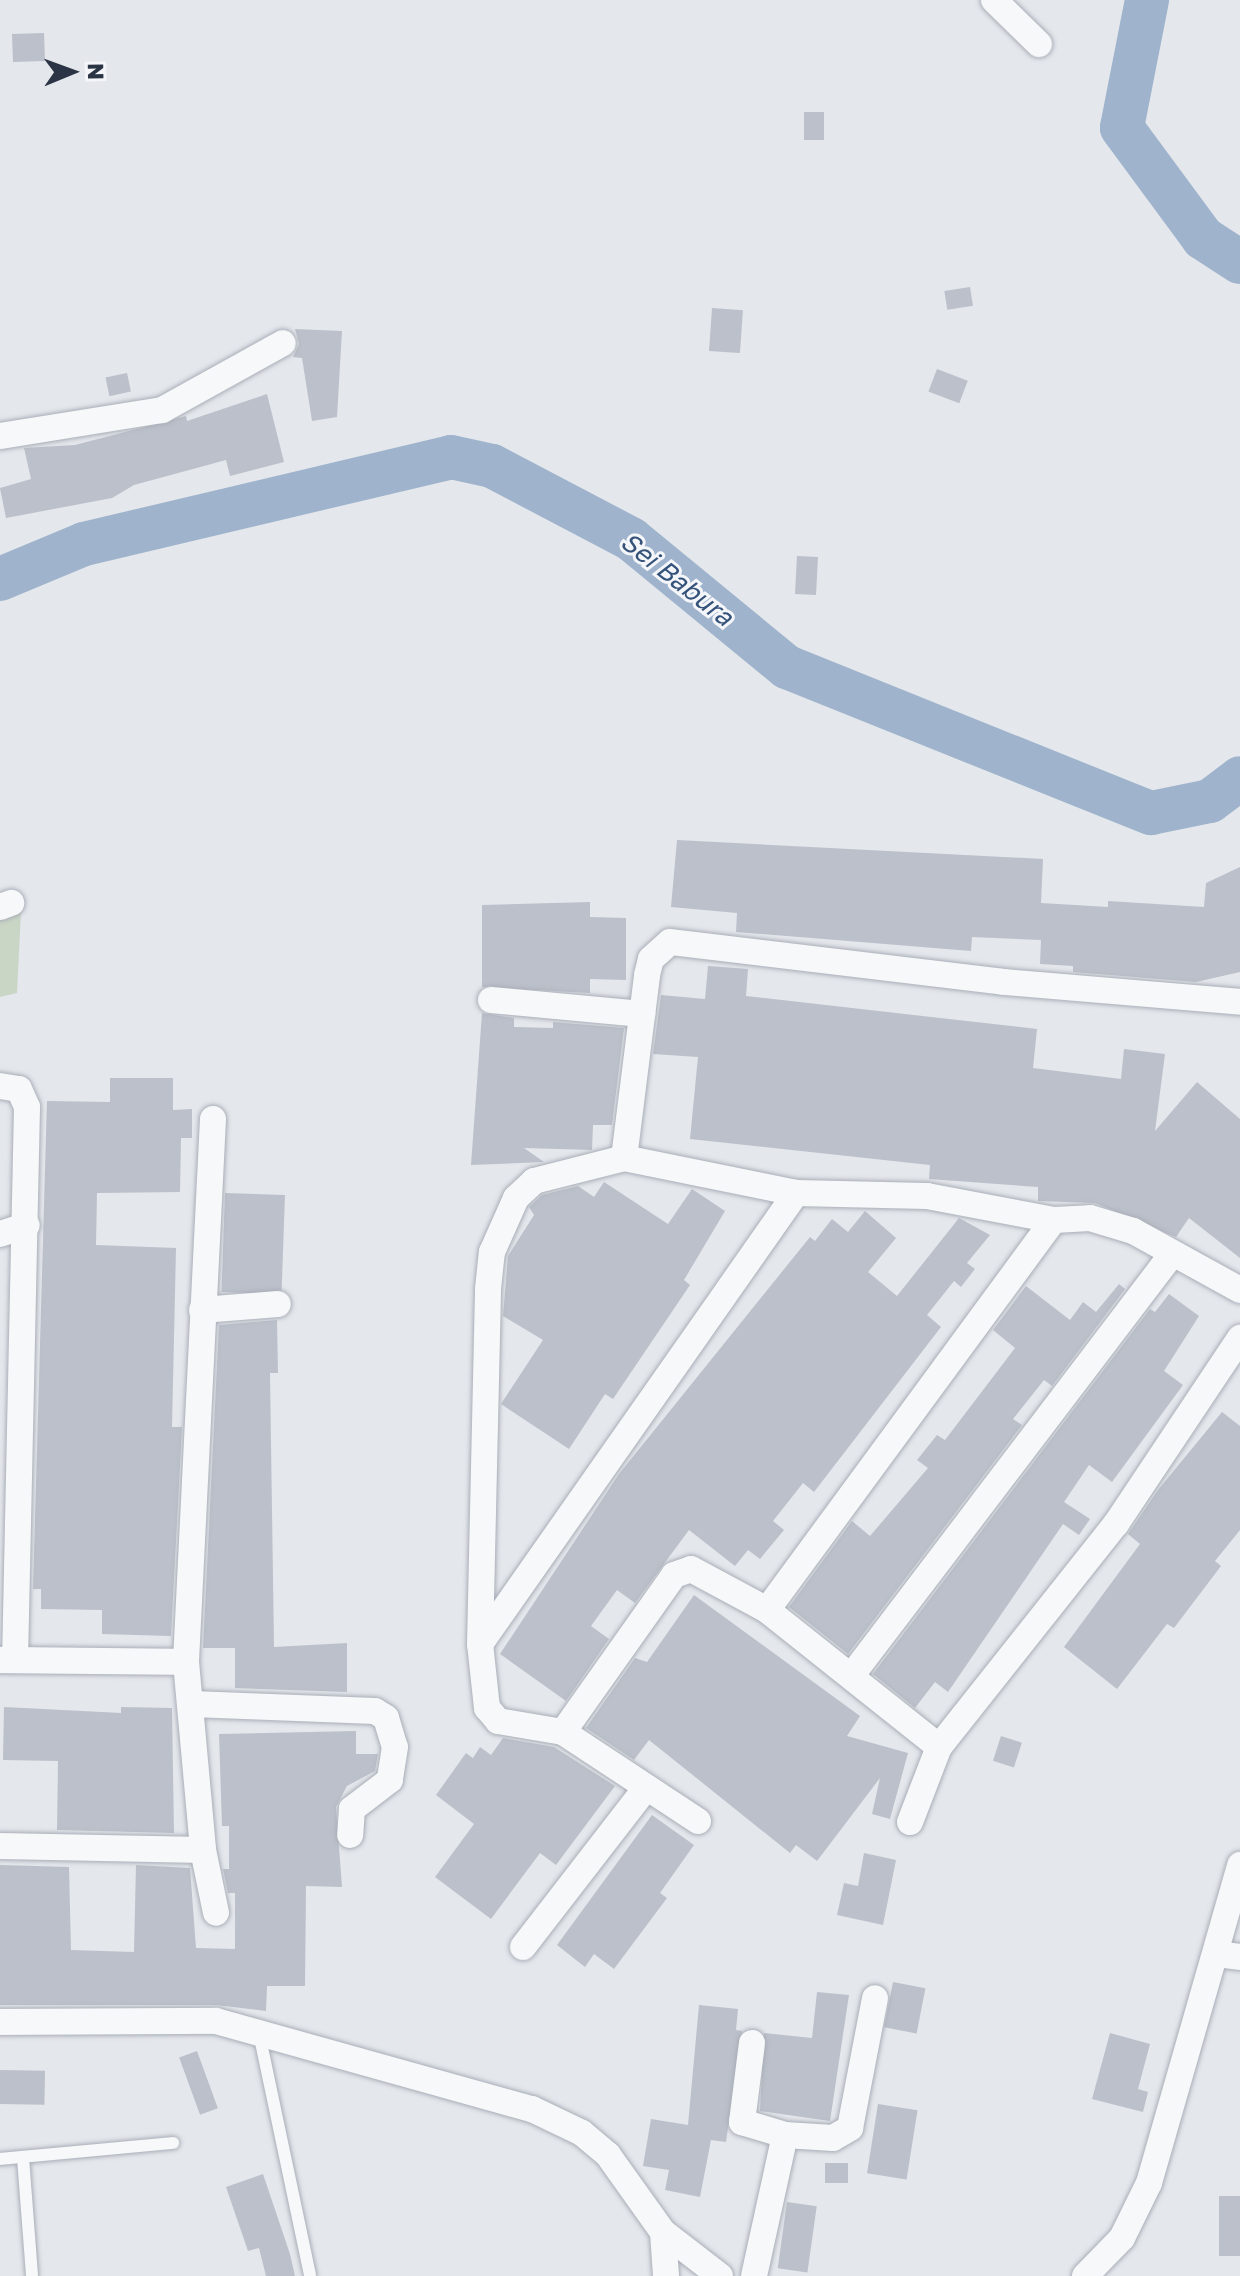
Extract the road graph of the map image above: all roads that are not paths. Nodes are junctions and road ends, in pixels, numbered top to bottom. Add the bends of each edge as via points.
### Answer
1 (994, 0) edge
2 (1039, 44) dead end
3 (283, 343) dead end
4 (0, 436) edge
5 (491, 1000) dead end
6 (1240, 1002) edge
7 (642, 1014) junction
8 (0, 1086) edge
9 (213, 1119) dead end
10 (624, 1158) junction
11 (796, 1193) junction
12 (1054, 1220) junction
13 (27, 1225) junction
14 (0, 1234) edge
15 (1172, 1254) junction
16 (1240, 1290) edge
17 (278, 1304) dead end
18 (202, 1310) junction
19 (1240, 1338) edge
20 (767, 1610) junction
21 (480, 1644) junction
22 (8, 1660) edge
23 (186, 1662) junction
24 (852, 1675) junction
25 (192, 1704) junction
26 (563, 1732) junction
27 (939, 1747) junction
28 (645, 1789) junction
29 (698, 1821) dead end
30 (910, 1822) dead end
31 (350, 1835) dead end
32 (0, 1846) edge
33 (203, 1850) junction
34 (1240, 1865) edge
35 (216, 1913) dead end
36 (523, 1947) dead end
37 (1228, 1955) edge
38 (875, 1998) dead end
39 (0, 2022) edge
40 (259, 2030) junction
41 (752, 2043) dead end
42 (785, 2135) junction
43 (173, 2143) dead end
44 (23, 2158) junction
45 (0, 2159) edge
46 (663, 2232) junction
47 (32, 2276) edge
48 (310, 2276) edge
49 (666, 2276) edge
50 (720, 2276) edge
51 (754, 2276) edge
52 (1085, 2276) edge

1 - 2 street
3 - 4 street via 162,410
5 - 7 street
6 - 7 street via 1004,982 686,941 670,942 651,959
7 - 10 street
8 - 13 street via 19,1089 27,1107
9 - 18 street
10 - 11 street
10 - 21 street via 534,1181 502,1220 492,1252
11 - 12 street via 927,1196
11 - 21 street
12 - 15 street via 1104,1222
12 - 20 street
13 - 14 street
13 - 22 street
15 - 16 street
15 - 24 street
17 - 18 street
18 - 23 street
19 - 27 street via 1116,1524
20 - 24 street
20 - 26 street via 700,1570 681,1571
21 - 26 street via 481,1686 492,1716
22 - 23 street
23 - 25 street
24 - 27 street
25 - 31 street via 375,1711 386,1718 395,1747 390,1780 352,1809
25 - 33 street
26 - 28 street
27 - 30 street
28 - 29 street
28 - 36 street
32 - 33 street
33 - 35 street
34 - 37 street
37 - 52 street via 1149,2183 1122,2238
38 - 42 street via 846,2136
39 - 40 street via 216,2021
40 - 46 street via 532,2109 582,2133 628,2178
40 - 48 lane
41 - 42 street via 742,2122
42 - 51 street
43 - 44 lane
44 - 45 lane
44 - 47 lane
46 - 49 street
46 - 50 street

